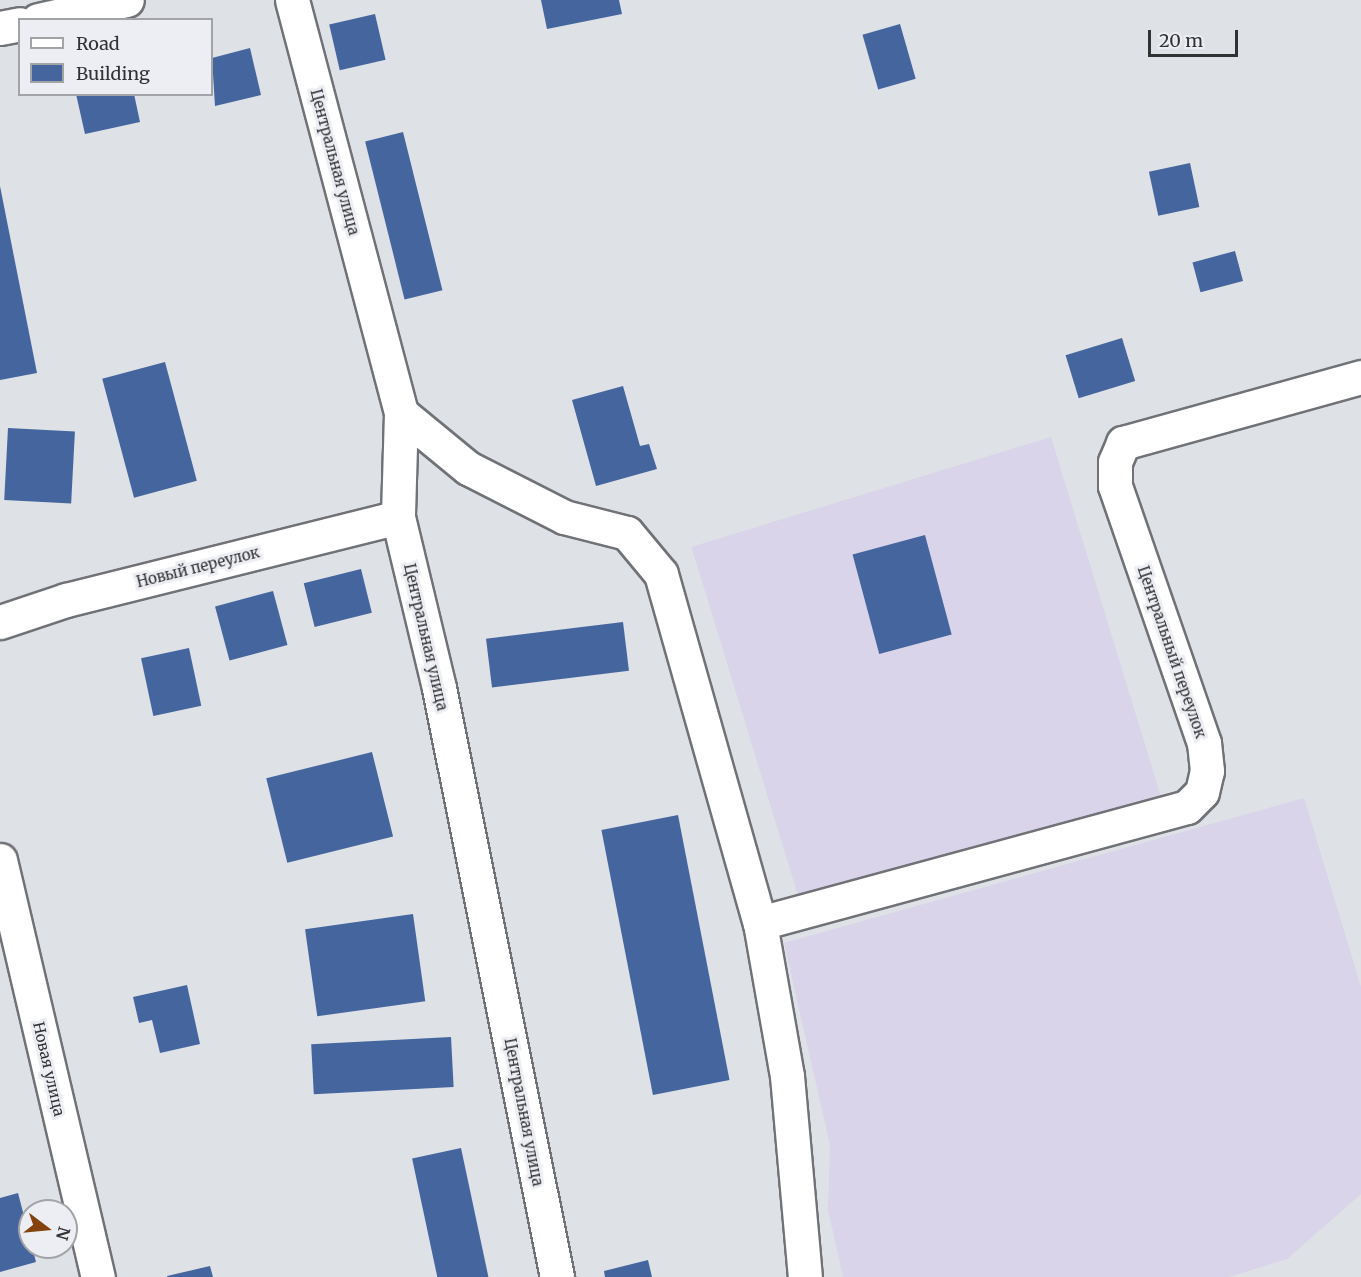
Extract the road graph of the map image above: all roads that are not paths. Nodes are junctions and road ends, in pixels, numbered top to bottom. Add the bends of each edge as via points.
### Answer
1 (127, 0) edge
2 (292, 0) edge
3 (47, 18) edge
4 (18, 24) edge
5 (0, 28) edge
6 (1361, 377) edge
7 (401, 413) junction
8 (398, 517) junction
9 (0, 622) edge
10 (0, 860) edge
11 (760, 923) junction
12 (98, 1277) edge
13 (557, 1277) edge
14 (805, 1277) edge

1 - 3 street
2 - 7 street, Центральная улица
4 - 5 street
6 - 11 street, Центральный переулок via 1123,443 1115,462 1115,486 1204,743 1207,771 1202,792 1187,807
7 - 8 street, Центральная улица
7 - 11 street via 468,468 564,517 627,533 661,574
8 - 9 street, Новый переулок via 66,600
8 - 13 street, Центральная улица via 439,688
10 - 12 street, Новая улица
11 - 14 street via 787,1076

